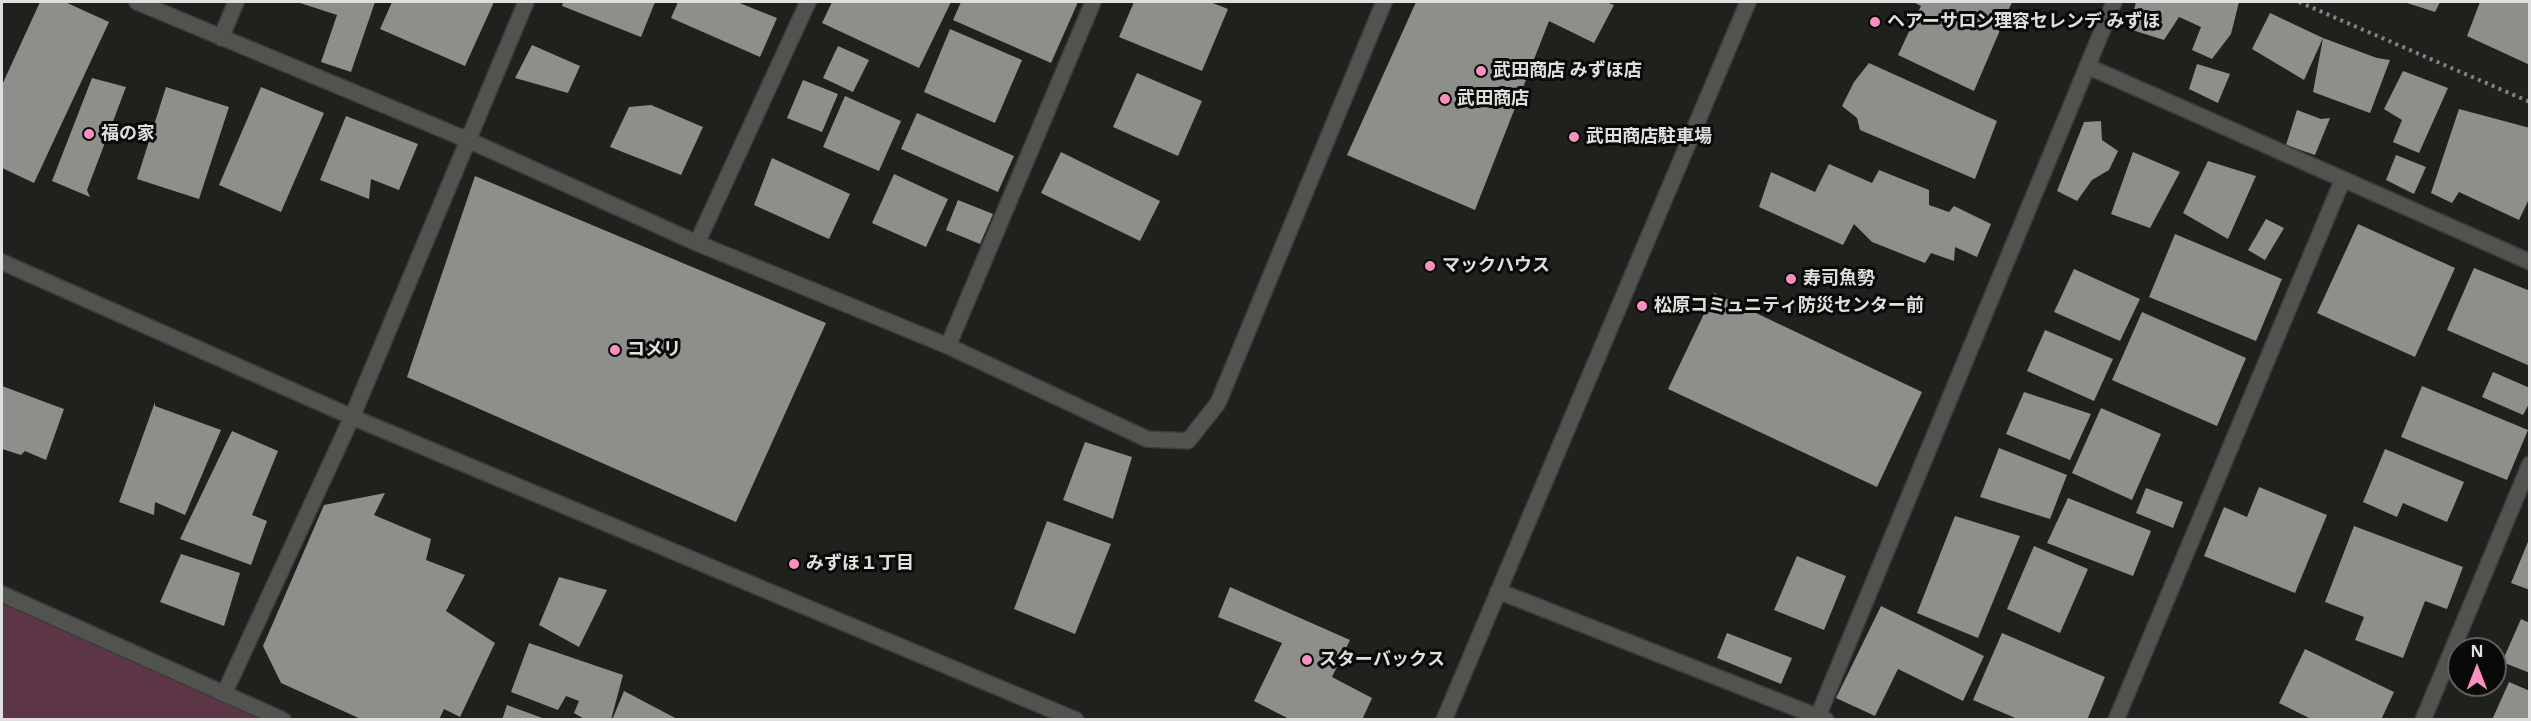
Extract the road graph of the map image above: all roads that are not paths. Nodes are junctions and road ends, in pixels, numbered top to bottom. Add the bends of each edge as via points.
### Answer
1 (137, 2) edge
2 (236, 2) edge
3 (526, 2) edge
4 (808, 2) edge
5 (1093, 2) edge
6 (1384, 2) edge
7 (1748, 2) edge
8 (2114, 2) edge
9 (221, 38) junction
10 (2087, 66) junction
11 (468, 140) junction
12 (2343, 179) junction
13 (697, 243) junction
14 (2, 262) edge
15 (2529, 262) edge
16 (948, 346) junction
17 (352, 417) junction
18 (2529, 464) edge
19 (1498, 591) junction
20 (2, 594) edge
21 (224, 694) junction
22 (1822, 718) edge
23 (282, 720) edge
24 (1076, 720) edge
25 (1444, 720) edge
26 (2116, 720) edge
27 (2423, 720) edge

1 - 9 street
2 - 9 street
3 - 11 street
4 - 13 street
5 - 16 street
6 - 16 street via 1218,403 1188,441 1147,439
7 - 19 street
8 - 10 street
9 - 11 street
10 - 12 street
10 - 22 street
11 - 13 street
11 - 17 street
12 - 15 street
12 - 26 street
13 - 16 street
14 - 17 street
17 - 21 street
17 - 24 street
18 - 27 street
19 - 22 street
19 - 25 street
20 - 21 street
21 - 23 street

